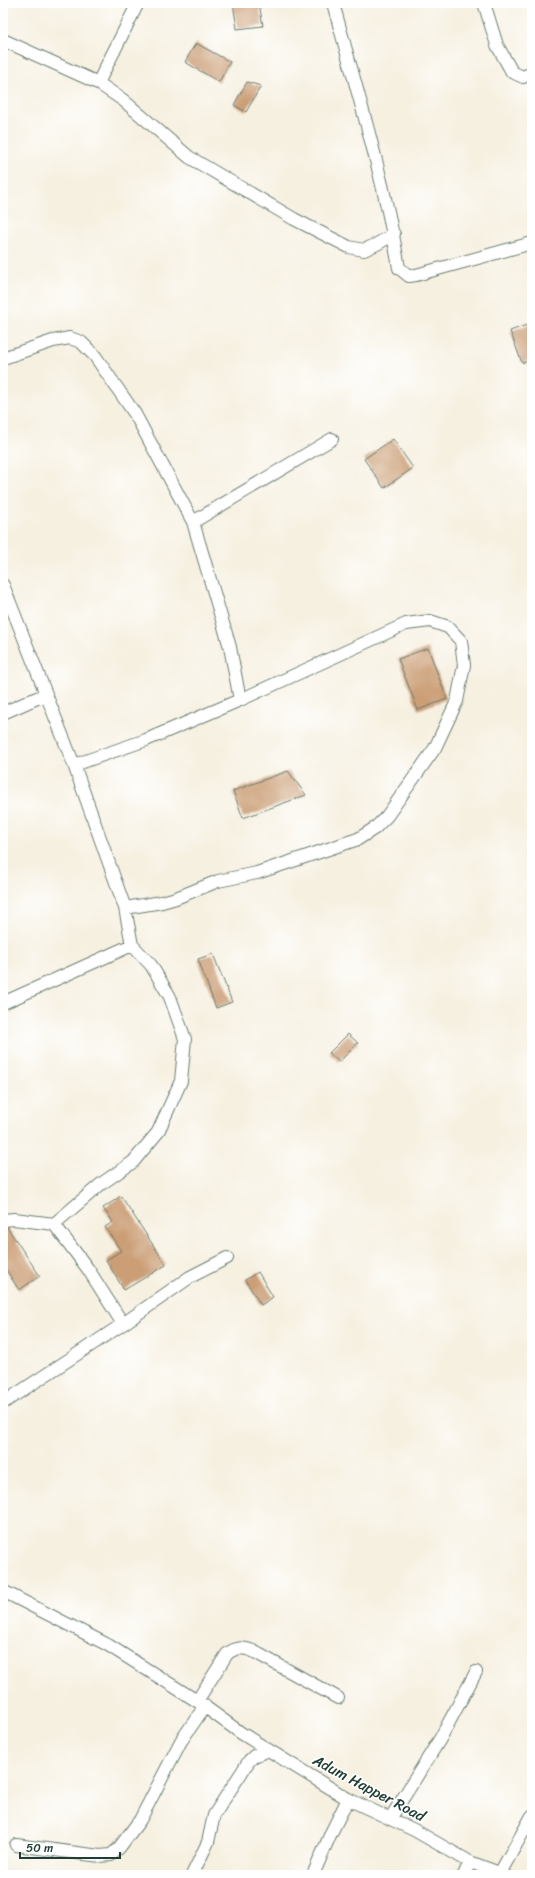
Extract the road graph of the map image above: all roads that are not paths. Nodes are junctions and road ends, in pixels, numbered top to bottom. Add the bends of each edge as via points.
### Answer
1 (138, 3) edge
2 (333, 3) edge
3 (484, 3) edge
4 (3, 40) edge
5 (532, 73) edge
6 (98, 82) junction
7 (394, 234) junction
8 (532, 242) edge
9 (3, 358) edge
10 (332, 439) dead end
11 (193, 522) junction
12 (3, 585) edge
13 (46, 694) junction
14 (240, 700) junction
15 (3, 713) edge
16 (74, 765) junction
17 (125, 908) junction
18 (132, 945) junction
19 (3, 1004) edge
20 (3, 1220) edge
21 (54, 1224) junction
22 (227, 1258) dead end
23 (123, 1324) junction
24 (3, 1403) edge
25 (3, 1591) edge
26 (476, 1672) dead end
27 (338, 1698) dead end
28 (201, 1704) junction
29 (268, 1750) junction
30 (348, 1799) junction
31 (532, 1816) edge
32 (390, 1819) junction
33 (16, 1845) dead end
34 (470, 1862) junction
35 (502, 1874) edge
36 (192, 1875) edge
37 (313, 1875) edge
38 (464, 1875) edge

1 - 6 street
2 - 7 street
3 - 5 street via 497,45 512,72 523,77
4 - 6 street
6 - 7 street via 123,100 189,157 294,219 348,247 364,250
7 - 8 street via 399,268 410,276
9 - 11 street via 52,341 70,338 81,342 95,356 134,414
10 - 11 street
11 - 14 street via 230,647
12 - 13 street
13 - 15 street
13 - 16 street
14 - 16 street via 146,740
14 - 17 street via 406,624 430,621 448,627 462,641 464,666 457,702 438,742 387,816 375,828 358,839 257,873 218,880 176,898
16 - 17 street
17 - 18 street
18 - 19 street
18 - 21 street via 151,965 170,997 184,1039 181,1081 158,1132 133,1162 101,1184
20 - 21 street
21 - 23 street via 88,1269
22 - 23 street via 190,1278
23 - 24 street
25 - 28 street, Adum Happer Road via 108,1645
26 - 32 street via 440,1739
27 - 28 street via 253,1651 243,1648 234,1649 227,1654
28 - 29 street, Adum Happer Road
28 - 33 street via 140,1820 111,1855 100,1856
29 - 30 street, Adum Happer Road
29 - 36 street via 249,1761 214,1814 208,1842
30 - 32 street, Adum Happer Road
30 - 37 street
31 - 35 street
32 - 34 street, Adum Happer Road
34 - 35 street, Adum Happer Road
34 - 38 street

